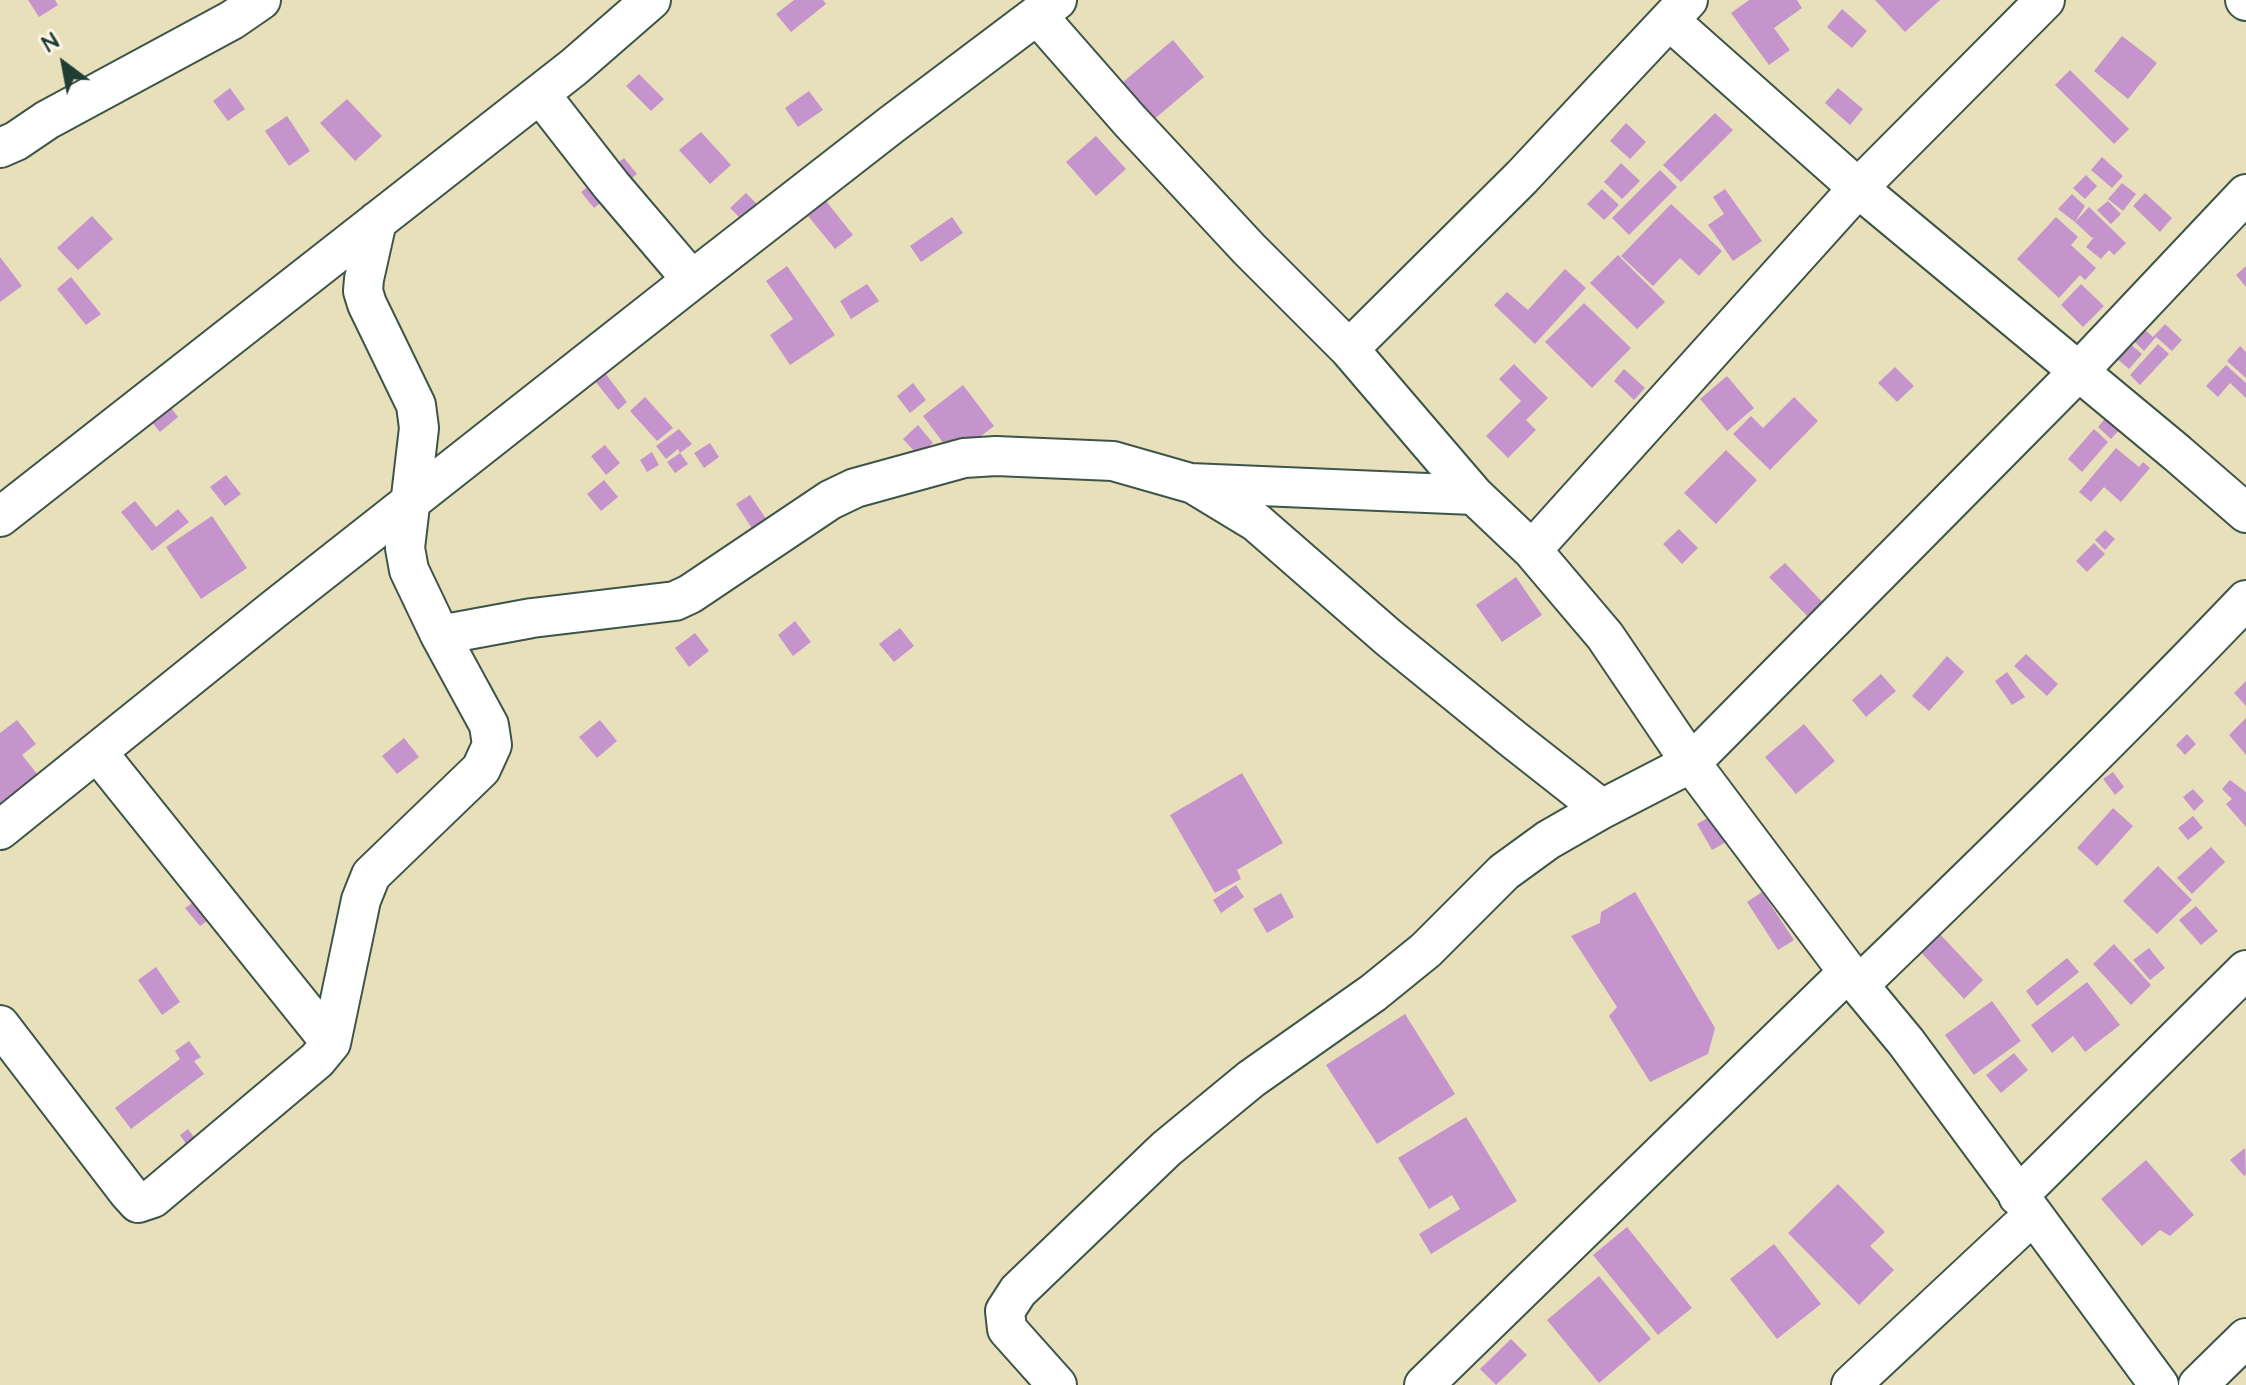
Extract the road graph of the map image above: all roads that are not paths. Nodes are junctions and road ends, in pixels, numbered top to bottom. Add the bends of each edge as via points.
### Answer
1 (261, 0) edge
2 (651, 0) edge
3 (2045, 0) edge
4 (1047, 7) edge
5 (1679, 10) edge
6 (540, 94) junction
7 (0, 148) edge
8 (1858, 188) junction
9 (2246, 194) edge
10 (377, 221) junction
11 (692, 280) junction
12 (1349, 349) junction
13 (2079, 371) junction
14 (1190, 483) junction
15 (1474, 495) junction
16 (410, 502) junction
17 (2246, 513) edge
18 (0, 517) edge
19 (1532, 550) junction
20 (2246, 600) edge
21 (440, 635) junction
22 (98, 753) junction
23 (1691, 763) junction
24 (1602, 809) junction
25 (0, 830) edge
26 (2246, 970) edge
27 (1854, 978) junction
28 (0, 1025) edge
29 (331, 1043) junction
30 (2025, 1206) junction
31 (2246, 1338) edge
32 (1057, 1385) edge
33 (1424, 1385) edge
34 (1851, 1385) edge
35 (2159, 1385) edge
36 (2198, 1385) edge

1 - 7 street
2 - 6 street
3 - 8 street
4 - 11 street
4 - 12 street via 1140,133
5 - 8 street
5 - 12 street
6 - 10 street
6 - 11 street
8 - 13 street
8 - 19 street
9 - 13 street
10 - 16 street via 363,291 416,405 419,428
10 - 18 street
11 - 16 street
12 - 15 street
13 - 17 street
13 - 23 street
14 - 15 street
14 - 21 street via 1113,461 964,458 830,500 675,601
14 - 24 street via 1256,522 1389,638
15 - 19 street
16 - 21 street via 405,548 409,570
16 - 22 street
19 - 23 street via 1605,636
20 - 27 street via 2031,819
21 - 29 street via 489,725 492,745 481,769 371,875
22 - 25 street
22 - 29 street
23 - 24 street
23 - 27 street
24 - 32 street via 1504,872 1384,985 1251,1079 1166,1149 1018,1291 1005,1311 1007,1329
26 - 30 street
27 - 30 street
27 - 33 street
28 - 29 street via 138,1203 153,1198
30 - 34 street
30 - 35 street
31 - 36 street

